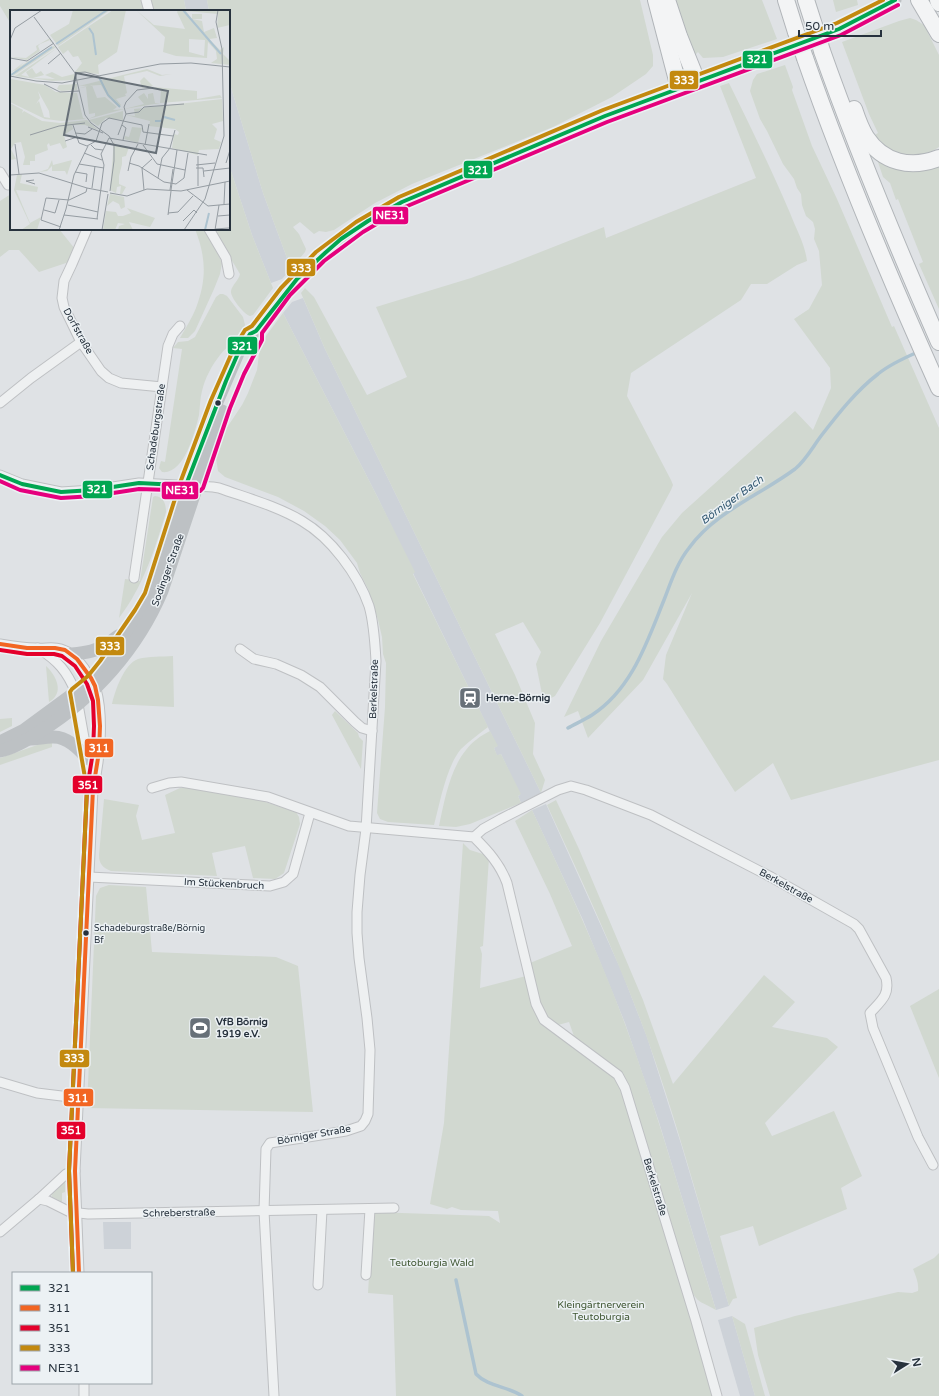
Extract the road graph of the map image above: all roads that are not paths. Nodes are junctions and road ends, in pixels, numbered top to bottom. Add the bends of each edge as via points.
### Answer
1 (146, 0) edge
2 (656, 0) edge
3 (667, 0) edge
4 (786, 0) edge
5 (806, 0) edge
6 (895, 0) edge
7 (919, 0) edge
8 (938, 0) edge
9 (939, 3) edge
10 (149, 10) edge
11 (939, 34) edge
12 (824, 55) junction
13 (697, 81) junction
14 (679, 88) junction
15 (939, 158) edge
16 (0, 172) edge
17 (6, 186) edge
18 (87, 230) edge
19 (210, 230) edge
20 (230, 274) dead end
21 (180, 326) dead end
22 (937, 337) edge
23 (81, 342) junction
24 (162, 387) junction
25 (939, 388) edge
26 (0, 403) edge
27 (0, 475) edge
28 (148, 483) junction
29 (192, 485) junction
30 (134, 578) dead end
31 (127, 633) junction
32 (0, 644) edge
33 (38, 648) junction
34 (240, 649) dead end
35 (72, 654) junction
36 (94, 684) junction
37 (77, 698) junction
38 (372, 731) junction
39 (29, 739) junction
40 (0, 742) edge
41 (0, 751) edge
42 (88, 759) junction
43 (152, 788) dead end
44 (93, 789) junction
45 (310, 813) junction
46 (366, 828) junction
47 (474, 837) junction
48 (89, 877) junction
49 (0, 1082) edge
50 (78, 1098) junction
51 (933, 1165) dead end
52 (75, 1171) junction
53 (40, 1199) junction
54 (394, 1208) dead end
55 (370, 1209) junction
56 (322, 1210) junction
57 (264, 1211) junction
58 (76, 1213) junction
59 (0, 1232) edge
60 (79, 1272) edge
61 (366, 1275) dead end
62 (318, 1285) dead end
63 (84, 1384) edge
64 (84, 1396) edge
65 (274, 1396) edge
66 (717, 1396) edge

1 - 10 street
2 - 14 highway
3 - 13 highway
4 - 25 highway, bridge via 842,160 874,241
5 - 12 highway, bridge
6 - 13 main road, Sodinger Straße via 839,29
7 - 11 highway
8 - 9 highway
12 - 15 highway via 843,81 866,137 877,150 901,163 916,164
12 - 22 highway via 859,152
13 - 14 main road, Sodinger Straße
14 - 29 main road, Sodinger Straße via 605,116 402,202 380,213 341,239 297,279 256,331 250,334 239,351 226,381
16 - 17 street
18 - 23 street, Dorfstraße via 64,281 62,294 64,307
19 - 20 street via 226,258
21 - 24 street, Schadeburgstraße via 168,346
23 - 24 street, Dorfstraße via 102,371 115,381
23 - 26 street
24 - 28 street, Schadeburgstraße
27 - 28 street via 22,484 61,492
28 - 29 street
28 - 30 street, Schadeburgstraße
29 - 31 main road, Sodinger Straße via 150,595
29 - 36 main road, Sodinger Straße via 155,608 130,647
29 - 38 street, Berkelstraße via 219,488 280,509 303,521 339,554 355,576 369,606 376,661
31 - 35 main road via 97,650
31 - 36 main road, Sodinger Straße
32 - 33 street
33 - 35 street via 50,647
33 - 37 street via 63,668
34 - 38 street, Berkelstraße via 254,659 276,664 301,675 320,688 362,728
35 - 36 street
36 - 37 main road, Sodinger Straße
36 - 44 street via 100,724
37 - 39 main road, Sodinger Straße via 54,723
37 - 40 main road, Sodinger Straße
37 - 42 street
38 - 46 street, Berkelstraße
39 - 41 main road, Sodinger Straße
39 - 42 main road via 64,739
42 - 44 street
43 - 45 street via 181,782 268,797
44 - 48 street
45 - 46 street via 349,826
45 - 48 street, Im Stückenbruch via 293,874 277,885
46 - 47 street
46 - 57 street, Börniger Straße via 357,933 370,1050 368,1114 360,1126 346,1131 270,1143 266,1148
47 - 51 street, Berkelstraße via 483,829 558,790 571,786 651,815 771,877 854,924 888,984 886,995 870,1013 873,1028 918,1137
47 - 66 street, Berkelstraße via 496,860 503,872 536,1004 544,1020 618,1075 625,1088
48 - 50 street
49 - 50 street via 37,1093
50 - 52 street
52 - 53 street via 66,1174
52 - 58 street
53 - 58 street, Schreberstraße
53 - 59 street
54 - 55 street, Schreberstraße
55 - 56 street, Schreberstraße
55 - 61 street
56 - 57 street, Schreberstraße
56 - 62 street
57 - 58 street, Schreberstraße
57 - 65 street, Börniger Straße
58 - 60 street
63 - 64 street

